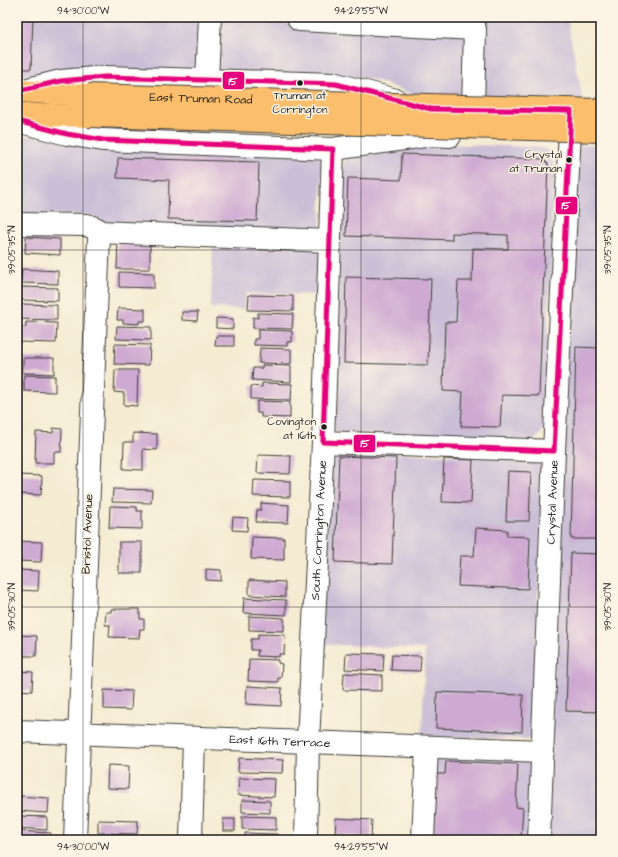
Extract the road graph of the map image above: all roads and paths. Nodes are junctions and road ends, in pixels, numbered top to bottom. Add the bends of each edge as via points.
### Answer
1 (210, 17) edge
2 (299, 20) dead end
3 (207, 80) junction
4 (19, 91) edge
5 (473, 109) junction
6 (601, 110) edge
7 (17, 114) edge
8 (17, 121) edge
9 (601, 131) edge
10 (569, 141) junction
11 (333, 149) junction
12 (17, 224) edge
13 (98, 231) junction
14 (330, 241) junction
15 (323, 442) junction
16 (554, 451) junction
17 (17, 731) edge
18 (79, 734) junction
19 (194, 738) junction
20 (308, 742) junction
21 (427, 747) junction
22 (543, 751) junction
23 (75, 840) edge
24 (191, 840) edge
25 (306, 840) edge
26 (423, 840) edge
27 (539, 840) edge

1 - 3 street
2 - 5 street via 475,28
3 - 4 street via 105,77 61,81
3 - 5 street via 336,84 431,108
4 - 6 main road, East Truman Road, bridge
5 - 10 street, Crystal Avenue via 571,111
7 - 9 main road, East Truman Road, bridge
8 - 11 street via 66,134 103,140
10 - 11 street via 432,135
10 - 16 street, Crystal Avenue
11 - 14 street, South Corrington Avenue
12 - 13 street via 87,225
13 - 14 street
13 - 18 street, Bristol Avenue
14 - 15 street, South Corrington Avenue
15 - 16 street
15 - 20 street, South Corrington Avenue
16 - 22 street, Crystal Avenue
17 - 18 street, East 16th Terrace
18 - 19 street, East 16th Terrace
18 - 23 street, Bristol Avenue
19 - 20 street, East 16th Terrace
19 - 24 street
20 - 21 street, East 16th Terrace
20 - 25 street, South Corrington Avenue
21 - 22 street, East 16th Terrace
21 - 26 street
22 - 27 street, Crystal Avenue

